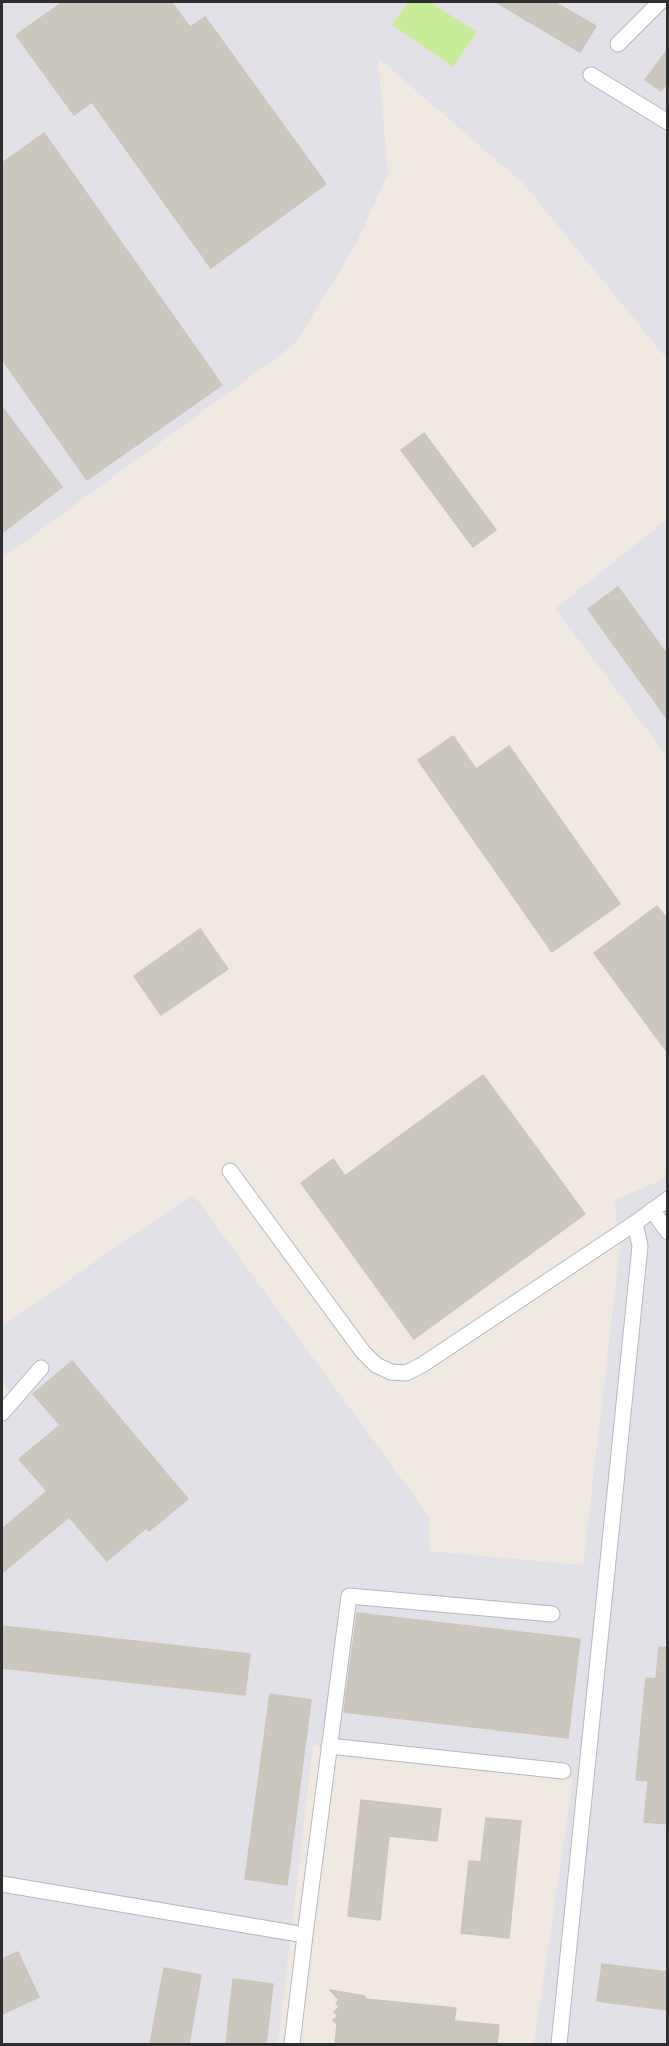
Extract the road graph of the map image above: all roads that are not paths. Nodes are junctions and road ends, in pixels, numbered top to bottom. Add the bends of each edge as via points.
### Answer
1 (656, 3) edge
2 (618, 44) dead end
3 (591, 75) dead end
4 (668, 122) edge
5 (230, 1171) dead end
6 (668, 1199) edge
7 (652, 1210) junction
8 (635, 1223) junction
9 (668, 1232) edge
10 (41, 1368) dead end
11 (2, 1413) edge
12 (552, 1614) dead end
13 (329, 1746) junction
14 (563, 1771) dead end
15 (2, 1884) edge
16 (304, 1935) junction
17 (292, 2044) edge
18 (559, 2044) edge

1 - 2 lane
3 - 4 lane
5 - 8 lane via 363,1352 376,1365 391,1372 406,1373 422,1365
6 - 7 lane
7 - 8 lane
7 - 9 lane
8 - 18 lane via 640,1246
10 - 11 lane
12 - 13 lane via 349,1596
13 - 14 lane
13 - 16 lane
15 - 16 lane
16 - 17 lane

